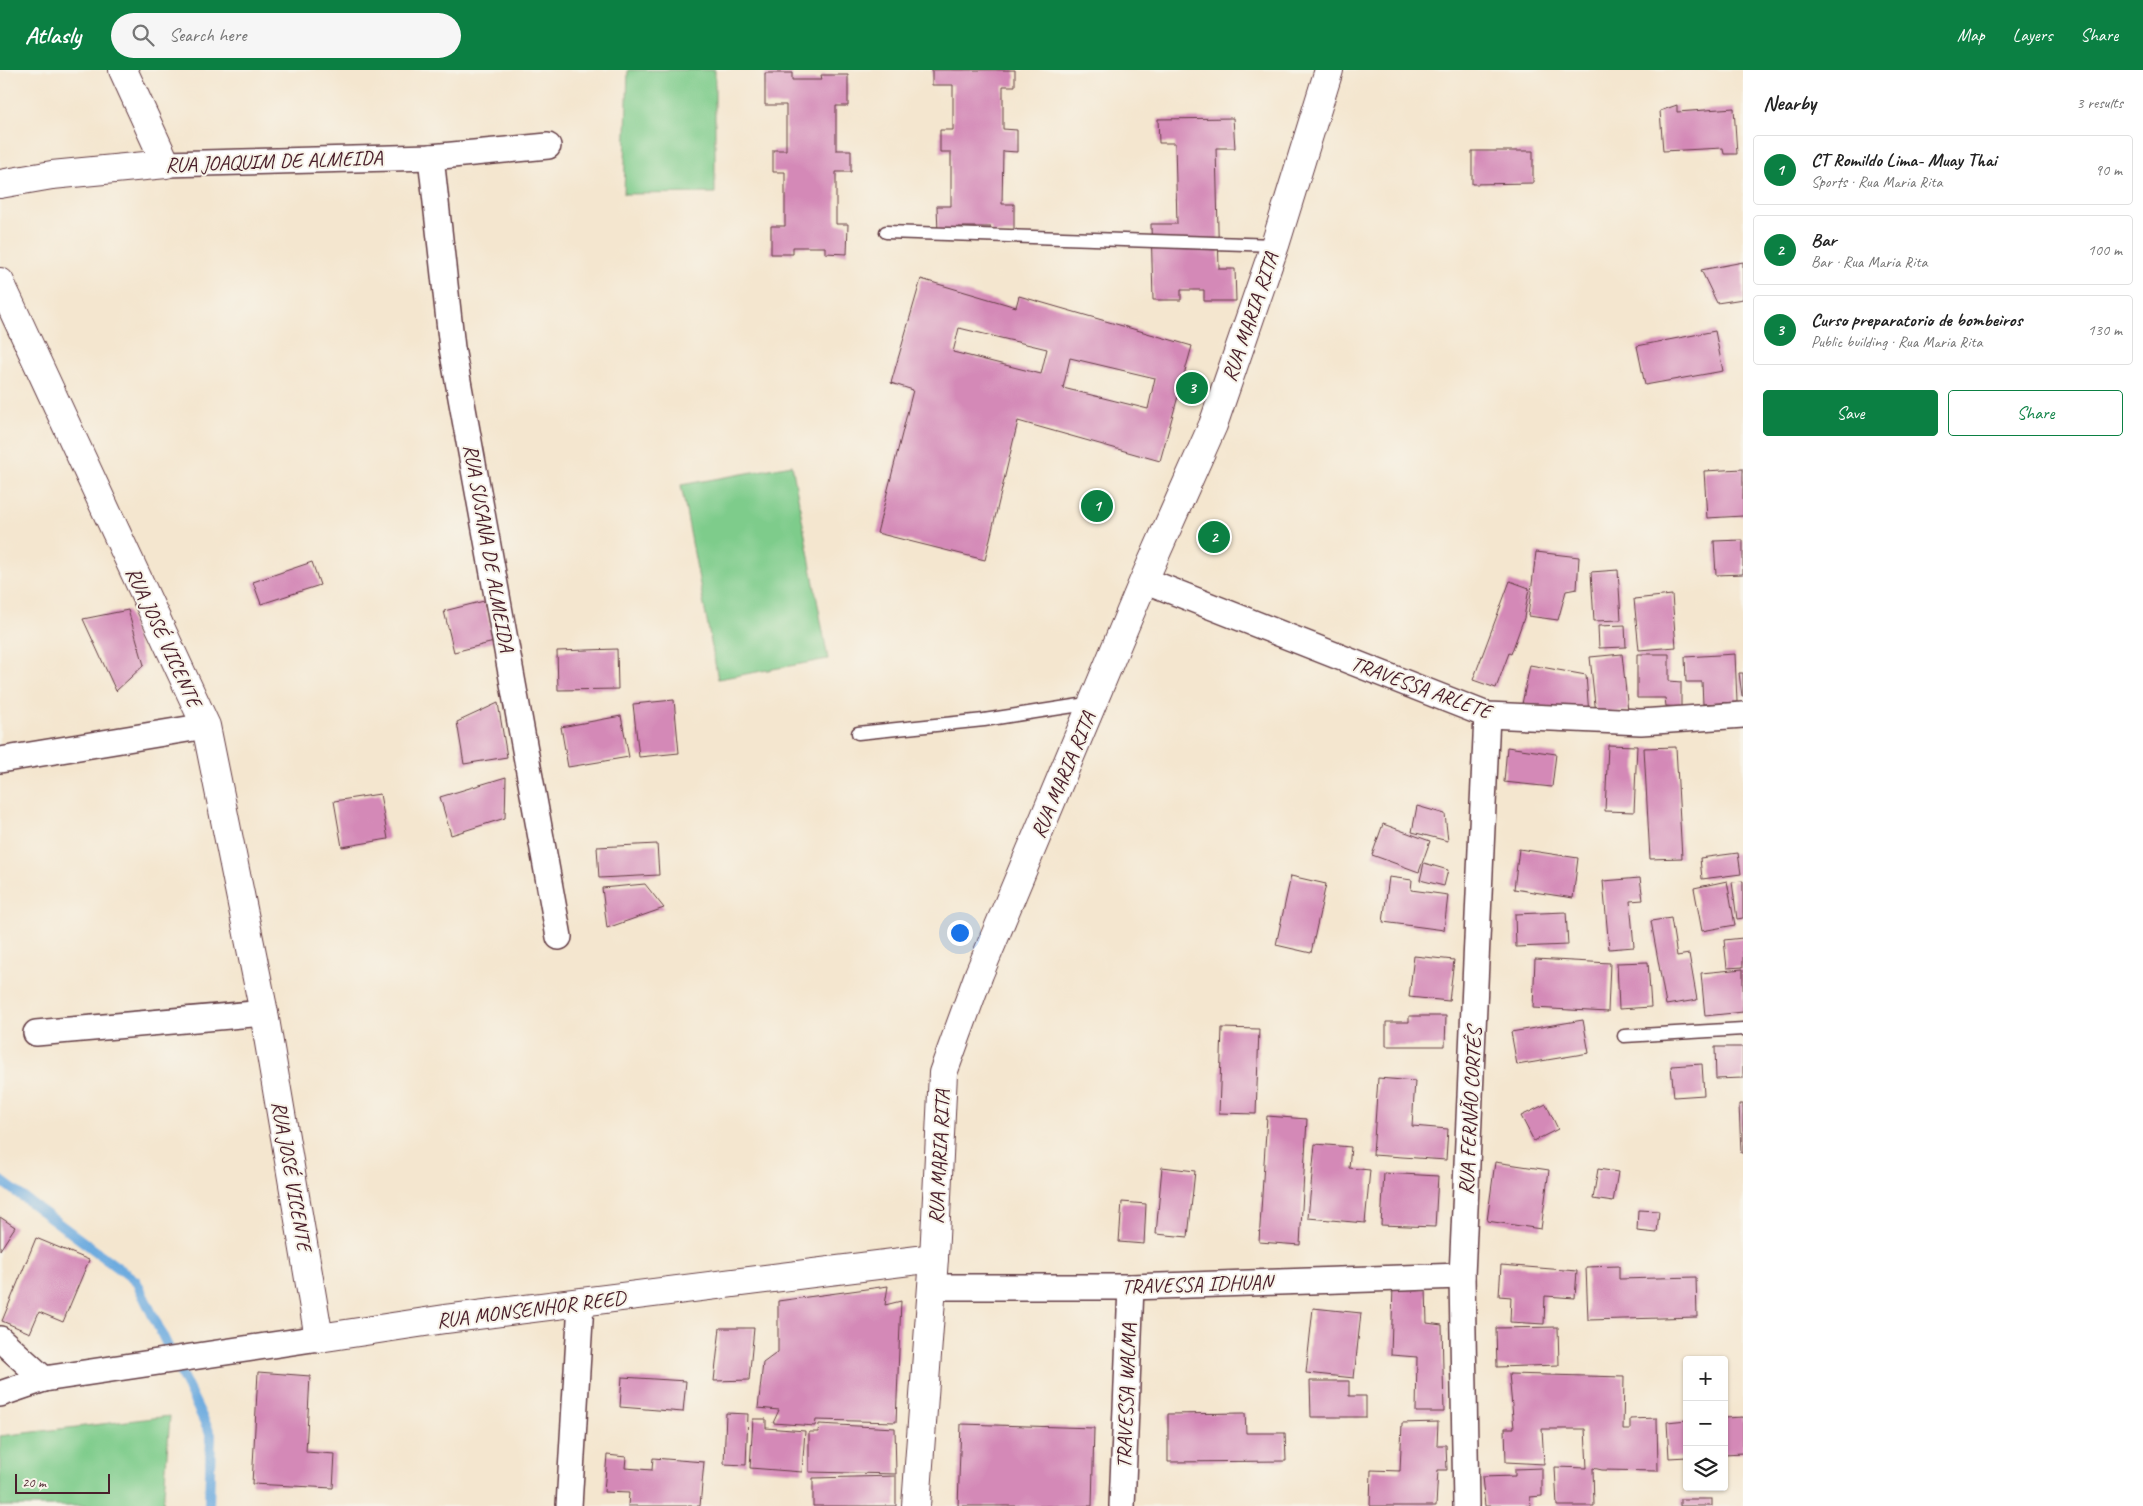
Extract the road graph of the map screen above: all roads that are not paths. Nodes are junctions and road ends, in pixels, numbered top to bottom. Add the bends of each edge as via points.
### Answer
1 (123, 70) edge
2 (1329, 70) edge
3 (548, 146) dead end
4 (431, 157) junction
5 (166, 164) junction
6 (0, 184) edge
7 (886, 232) dead end
8 (1275, 245) junction
9 (0, 282) edge
10 (1144, 580) junction
11 (1093, 703) junction
12 (1487, 715) junction
13 (1743, 715) edge
14 (206, 726) junction
15 (858, 733) dead end
16 (0, 760) edge
17 (559, 936) dead end
18 (264, 1013) junction
19 (1743, 1028) edge
20 (36, 1034) dead end
21 (1624, 1036) dead end
22 (934, 1258) junction
23 (1462, 1276) junction
24 (1130, 1286) junction
25 (932, 1288) junction
26 (581, 1303) junction
27 (319, 1338) junction
28 (0, 1339) edge
29 (44, 1380) junction
30 (0, 1394) edge
31 (569, 1506) edge
32 (916, 1506) edge
33 (1122, 1506) edge
34 (1466, 1506) edge

1 - 5 street
2 - 8 street, RUA MARIA RITA
3 - 4 street, RUA JOAQUIM DE ALMEIDA
4 - 5 street, RUA JOAQUIM DE ALMEIDA
4 - 17 street, RUA SUSANA DE ALMEIDA via 452,348
5 - 6 street, RUA JOAQUIM DE ALMEIDA via 52,175
7 - 8 lane
8 - 10 street, RUA MARIA RITA via 1213,425
9 - 14 street, RUA JOSÉ VICENTE
10 - 11 street, RUA MARIA RITA
10 - 12 street, TRAVESSA ARLETE
11 - 15 lane via 984,720
11 - 22 street, RUA MARIA RITA via 978,974 943,1073
12 - 13 street, TRAVESSA ARLETE via 1641,722
12 - 23 street, RUA FERNÃO CORTÊS
14 - 16 street
14 - 18 street, RUA JOSÉ VICENTE
18 - 20 street
18 - 27 street, RUA JOSÉ VICENTE
19 - 21 lane
22 - 25 street, RUA MARIA RITA
22 - 26 street, RUA MONSENHOR REED
23 - 24 street, TRAVESSA IDHUAN
23 - 34 street, RUA FERNÃO CORTÊS
24 - 25 street, TRAVESSA IDHUAN
24 - 33 street, TRAVESSA WALMA
25 - 32 street, RUA MARIA RITA
26 - 27 street, RUA MONSENHOR REED
26 - 31 street
27 - 29 street, RUA MONSENHOR REED
28 - 29 street
29 - 30 street, RUA MONSENHOR REED

